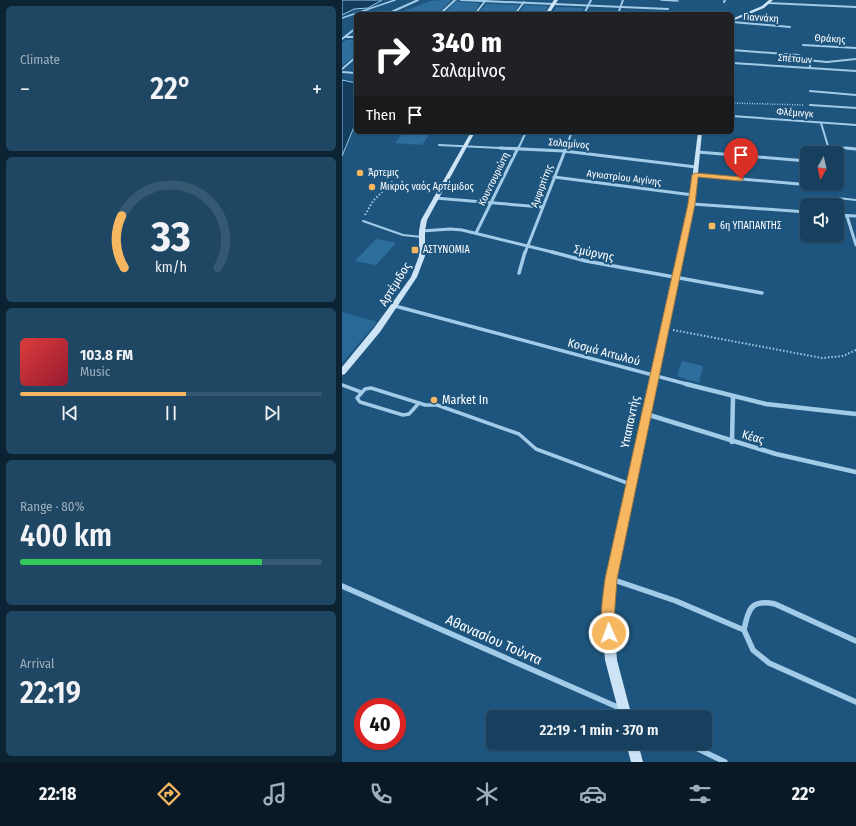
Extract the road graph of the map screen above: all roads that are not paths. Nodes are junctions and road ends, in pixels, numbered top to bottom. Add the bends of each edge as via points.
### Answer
1 (394, 0) edge
2 (418, 0) edge
3 (455, 0) edge
4 (461, 0) edge
5 (525, 0) edge
6 (556, 0) edge
7 (591, 0) edge
8 (623, 0) edge
9 (661, 0) edge
10 (486, 1) edge
11 (678, 1) edge
12 (770, 2) edge
13 (523, 3) junction
14 (554, 4) junction
15 (588, 5) junction
16 (621, 6) junction
17 (856, 7) edge
18 (668, 9) dead end
19 (360, 10) junction
20 (356, 12) edge
21 (374, 12) edge
22 (391, 12) edge
23 (442, 12) edge
24 (476, 12) edge
25 (516, 12) edge
26 (548, 12) edge
27 (585, 12) edge
28 (619, 12) edge
29 (354, 13) edge
30 (342, 18) edge
31 (734, 20) edge
32 (734, 21) edge
33 (790, 27) dead end
34 (354, 30) edge
35 (345, 37) junction
36 (354, 37) edge
37 (342, 39) edge
38 (803, 44) dead end
39 (856, 48) edge
40 (734, 50) edge
41 (354, 59) edge
42 (856, 59) edge
43 (806, 60) junction
44 (827, 62) junction
45 (734, 63) edge
46 (810, 68) junction
47 (342, 69) edge
48 (830, 70) junction
49 (856, 71) edge
50 (342, 72) edge
51 (354, 73) edge
52 (810, 91) dead end
53 (856, 95) edge
54 (810, 105) road end
55 (856, 108) edge
56 (734, 116) edge
57 (822, 122) junction
58 (856, 125) edge
59 (472, 134) edge
60 (525, 134) edge
61 (571, 134) edge
62 (700, 134) edge
63 (439, 145) dead end
64 (465, 147) junction
65 (518, 148) junction
66 (856, 149) edge
67 (564, 151) junction
68 (698, 152) junction
69 (800, 160) edge
70 (696, 167) junction
71 (695, 175) junction
72 (554, 177) junction
73 (800, 184) edge
74 (692, 195) junction
75 (435, 198) junction
76 (844, 199) edge
77 (856, 200) edge
78 (491, 202) junction
79 (692, 204) junction
80 (542, 207) junction
81 (800, 212) edge
82 (844, 216) edge
83 (847, 216) junction
84 (856, 216) edge
85 (363, 221) road end
86 (476, 233) junction
87 (422, 234) junction
88 (856, 245) edge
89 (527, 246) junction
90 (519, 273) dead end
91 (675, 278) junction
92 (762, 293) dead end
93 (395, 306) junction
94 (342, 372) edge
95 (654, 376) junction
96 (342, 385) edge
97 (361, 392) junction
98 (733, 397) junction
99 (419, 403) junction
100 (646, 414) junction
101 (856, 414) edge
102 (732, 442) junction
103 (856, 472) edge
104 (631, 484) junction
105 (611, 579) junction
106 (342, 586) edge
107 (744, 630) junction
108 (856, 642) edge
109 (856, 702) edge
110 (618, 710) edge
111 (624, 710) edge
112 (634, 750) edge
113 (701, 750) edge
114 (637, 762) edge
115 (726, 762) edge

1 - 19 lane
2 - 22 street
3 - 23 street
4 - 10 street
5 - 13 street
6 - 14 street
7 - 15 street
8 - 16 street
9 - 11 lane
10 - 13 street
10 - 24 street
12 - 17 street
12 - 31 street
13 - 14 street
13 - 25 street
14 - 15 street
14 - 26 street
15 - 16 street
15 - 27 street
16 - 18 street
16 - 28 street
19 - 20 lane
19 - 21 lane
29 - 30 lane
32 - 33 street, Γιαννάκη
34 - 35 street
35 - 36 street
35 - 37 street
38 - 39 street, Θράκης
40 - 43 street via 794,54
41 - 47 street
42 - 44 street
43 - 44 street
43 - 46 street
44 - 48 street
45 - 46 street, Σπέτσων
46 - 48 street, Σπέτσων
48 - 49 street, Σπέτσων
50 - 51 street
52 - 53 street
54 - 55 street
56 - 57 street, Φλέμινγκ
57 - 58 street, Φλέμινγκ
57 - 66 street via 828,146
59 - 64 street, Αρτέμιδος
60 - 65 street, Κουντουριώτη
61 - 67 street, Αμφιρτίτης
62 - 68 street, Υπαπαντής
63 - 64 street, Σαλαμίνος
64 - 65 street, Σαλαμίνος
64 - 75 street, Αρτέμιδος
65 - 67 street, Σαλαμίνος
65 - 78 street, Κουντουριώτη
67 - 70 street, Σαλαμίνος
67 - 72 street, Αμφιρτίτης
68 - 69 street
68 - 70 street, Υπαπαντής
70 - 71 street, Υπαπαντής
71 - 73 street
71 - 74 street, Υπαπαντής
72 - 74 street, Αγκιστρίου Αιγίνης
72 - 80 street, Αμφιρτίτης
74 - 79 street, Υπαπαντής
75 - 78 street
75 - 87 street, Αρτέμιδος via 424,220
76 - 77 lane
78 - 80 street
78 - 86 street, Κουντουριώτη
79 - 81 street
79 - 91 street, Υπαπαντής
80 - 89 street, Αμφιρτίτης
82 - 83 street
83 - 84 street
83 - 88 street
85 - 87 lane via 403,235
86 - 87 street, Σμύρνης via 450,229
86 - 89 street, Σμύρνης
87 - 93 street, Αρτέμιδος via 420,265
89 - 90 street, Αμφιρτίτης
89 - 91 street, Σμύρνης via 586,261
91 - 92 street, Σμύρνης
91 - 95 street, Υπαπαντής
93 - 94 street, Αρτέμιδος
93 - 95 street, Κοσμά Αιτωλού
95 - 98 street, Κοσμά Αιτωλού
95 - 100 street, Υπαπαντής
96 - 97 lane
97 - 99 lane via 371,388
97 - 99 lane via 357,398 360,402 403,415 409,414
98 - 101 street, Κοσμά Αιτωλού via 766,404
98 - 102 street
99 - 104 lane via 437,405 519,434 536,449
100 - 102 street, Κέας
100 - 104 street, Υπαπαντής
102 - 103 street, Κέας via 822,466
104 - 105 street, Υπαπαντής
105 - 107 street via 676,601
105 - 111 street, Υπαπαντής via 608,619 611,660
106 - 110 street, Αθανασίου Τούντα
107 - 108 street via 752,605 757,602 768,602
107 - 109 street via 753,650 769,663
112 - 114 street
113 - 115 street

